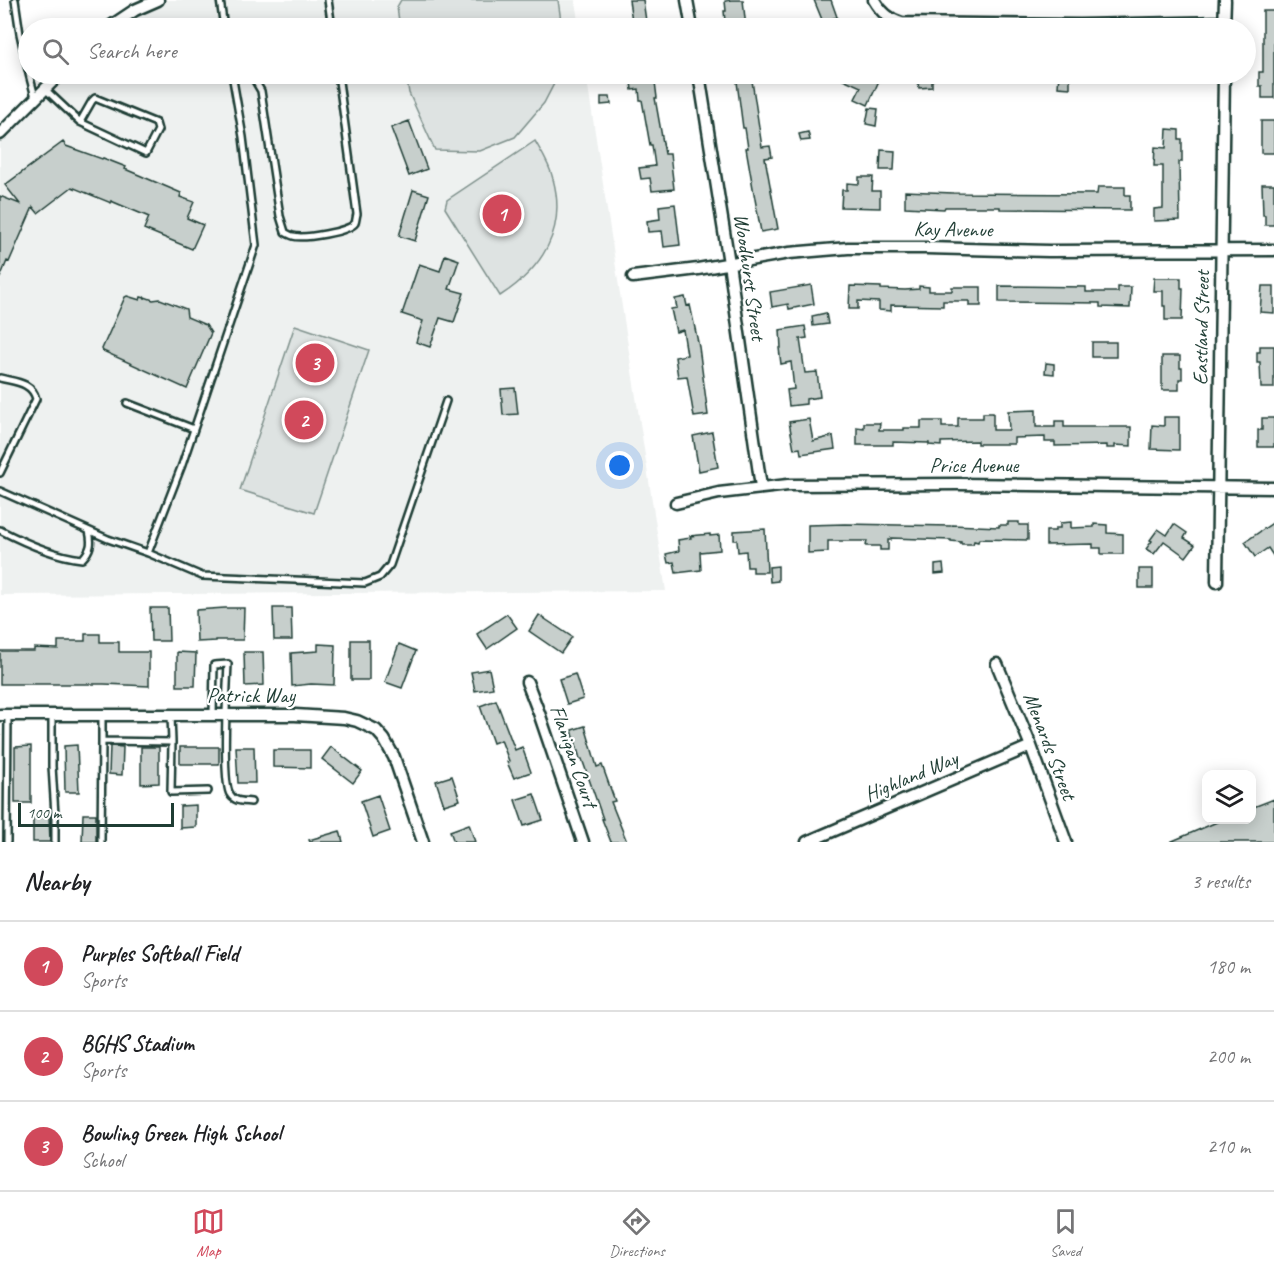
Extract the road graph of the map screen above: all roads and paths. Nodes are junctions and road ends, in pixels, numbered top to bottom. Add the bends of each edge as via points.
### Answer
1 (15, 0) edge
2 (158, 0) edge
3 (219, 0) edge
4 (328, 0) edge
5 (687, 0) edge
6 (873, 0) edge
7 (1225, 0) edge
8 (123, 18) edge
9 (222, 18) edge
10 (331, 18) edge
11 (690, 18) edge
12 (891, 18) edge
13 (1224, 18) edge
14 (18, 20) edge
15 (32, 84) edge
16 (50, 84) edge
17 (235, 84) edge
18 (257, 84) edge
19 (339, 84) edge
20 (701, 84) edge
21 (1224, 84) edge
22 (45, 89) junction
23 (35, 99) junction
24 (80, 123) junction
25 (5, 124) edge
26 (0, 134) edge
27 (1222, 250) junction
28 (1274, 250) edge
29 (729, 263) junction
30 (633, 277) dead end
31 (0, 378) edge
32 (446, 401) dead end
33 (127, 403) dead end
34 (194, 429) junction
35 (0, 473) edge
36 (761, 487) junction
37 (1219, 488) junction
38 (1274, 488) edge
39 (0, 491) edge
40 (676, 503) dead end
41 (0, 530) edge
42 (89, 531) junction
43 (148, 553) junction
44 (1217, 582) dead end
45 (997, 664) dead end
46 (527, 682) dead end
47 (213, 714) junction
48 (226, 714) junction
49 (4, 715) edge
50 (52, 715) junction
51 (102, 715) junction
52 (171, 715) junction
53 (102, 741) junction
54 (172, 742) junction
55 (1031, 746) junction
56 (208, 791) dead end
57 (251, 802) dead end
58 (7, 842) edge
59 (55, 842) edge
60 (100, 842) edge
61 (423, 842) edge
62 (583, 842) edge
63 (807, 842) edge
64 (1066, 842) edge

1 - 14 lane
2 - 8 street
3 - 9 lane
4 - 10 lane
5 - 11 street
6 - 12 street
7 - 13 street
15 - 23 lane
16 - 22 street
17 - 34 lane via 256,245
18 - 19 lane via 280,216 285,232 301,237 349,228 357,214
20 - 29 street, Woodhurst Street
21 - 27 street, Eastland Street
22 - 23 street
22 - 24 lane
23 - 25 street
24 - 24 lane via 146,153 158,130 156,123 95,98
25 - 26 street
27 - 28 street, Kay Avenue
27 - 29 street, Kay Avenue via 848,248
27 - 37 street, Eastland Street
29 - 30 street, Kay Avenue
29 - 36 street, Woodhurst Street
31 - 35 lane via 28,386 36,399
32 - 43 lane via 390,564 380,576 365,583 202,576
33 - 34 lane
34 - 43 lane
36 - 37 street, Price Avenue via 969,484
36 - 40 street, Price Avenue
37 - 38 street, Price Avenue
37 - 44 street, Eastland Street
39 - 42 lane
41 - 42 lane via 68,558 82,559 92,541
42 - 43 lane
45 - 55 street, Menards Street
46 - 62 street, Flanigan Court
47 - 48 street, Patrick Way
47 - 48 lane via 214,665 228,664
47 - 52 street, Patrick Way
48 - 57 lane via 229,794 235,800
48 - 61 street, Patrick Way via 336,717 376,730 394,757
49 - 50 street, Patrick Way
49 - 58 lane
50 - 51 street, Patrick Way
50 - 59 lane
51 - 52 street, Patrick Way
51 - 53 lane
52 - 54 lane
53 - 54 lane
53 - 60 lane
54 - 56 lane via 171,792
55 - 63 street, Highland Way
55 - 64 street, Menards Street

